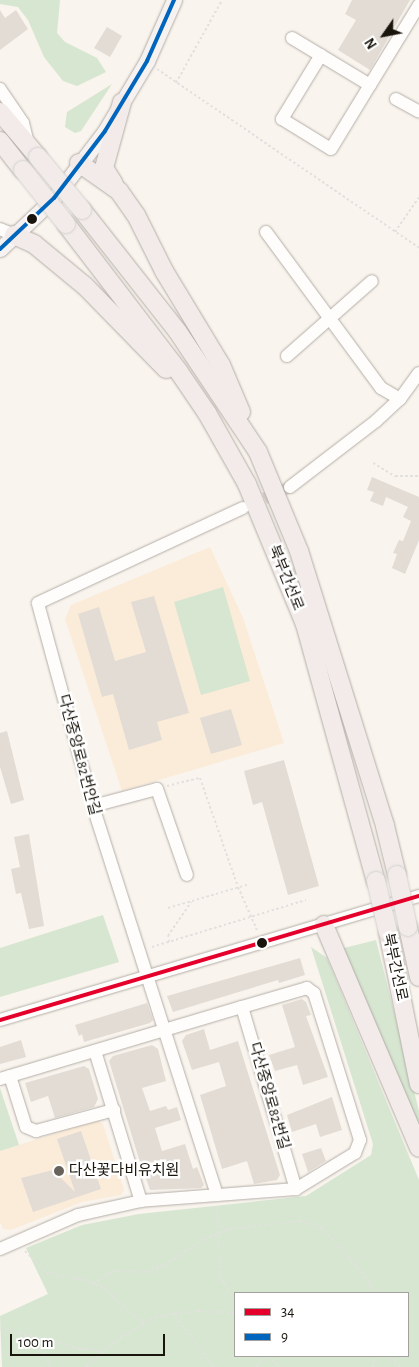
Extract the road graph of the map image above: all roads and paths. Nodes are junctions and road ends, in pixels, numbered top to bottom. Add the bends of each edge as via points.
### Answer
1 (174, 0) edge
2 (222, 0) edge
3 (419, 5) edge
4 (292, 38) dead end
5 (321, 55) junction
6 (148, 62) junction
7 (176, 83) junction
8 (370, 85) junction
9 (0, 89) edge
10 (396, 99) dead end
11 (122, 102) junction
12 (0, 112) edge
13 (419, 112) edge
14 (0, 141) edge
15 (33, 152) junction
16 (79, 164) junction
17 (119, 191) junction
18 (419, 197) edge
19 (7, 232) edge
20 (266, 232) dead end
21 (396, 232) junction
22 (419, 248) edge
23 (0, 249) edge
24 (372, 281) dead end
25 (329, 321) junction
26 (287, 356) dead end
27 (419, 373) edge
28 (400, 399) junction
29 (207, 413) junction
30 (258, 452) junction
31 (374, 463) dead end
32 (419, 476) edge
33 (290, 487) tunnel mouth
34 (244, 508) tunnel mouth
35 (156, 789) junction
36 (93, 806) junction
37 (187, 875) dead end
38 (250, 884) dead end
39 (238, 888) junction
40 (419, 896) edge
41 (306, 900) dead end
42 (191, 902) junction
43 (168, 908) dead end
44 (250, 917) junction
45 (324, 924) junction
46 (257, 930) dead end
47 (169, 942) junction
48 (152, 947) dead end
49 (147, 975) junction
50 (419, 977) edge
51 (242, 1007) junction
52 (0, 1020) edge
53 (163, 1031) junction
54 (95, 1051) junction
55 (5, 1078) edge
56 (419, 1084) edge
57 (114, 1110) junction
58 (419, 1148) edge
59 (296, 1189) junction
60 (217, 1195) junction
61 (141, 1201) junction
62 (217, 1234) junction
63 (20, 1240) junction
64 (1, 1245) edge
65 (93, 1284) junction
66 (374, 1292) edge
67 (234, 1302) edge
68 (173, 1312) junction
69 (234, 1313) edge
70 (143, 1323) junction
71 (0, 1328) edge
72 (22, 1335) junction
73 (105, 1351) junction
74 (267, 1357) edge
75 (269, 1357) edge
76 (387, 1357) edge
77 (50, 1367) edge
78 (86, 1367) edge
79 (214, 1367) edge
80 (256, 1367) edge
81 (279, 1367) edge
82 (401, 1367) edge

1 - 6 main road
2 - 7 path
3 - 8 street
4 - 5 street
5 - 8 street
5 - 8 street via 282,119 322,144 331,149
6 - 7 path
6 - 11 main road
7 - 21 path
9 - 15 street via 23,123
10 - 13 street
11 - 16 main road
11 - 17 highway via 104,168
12 - 15 highway, 북부간선로
14 - 29 highway, 북부간선로, bridge via 150,332
15 - 30 highway, 북부간선로, bridge via 178,332
16 - 17 highway
16 - 19 main road via 54,198
17 - 30 highway via 136,215 164,271 220,365
18 - 21 path
19 - 23 main road
19 - 29 highway via 34,244 86,286
20 - 25 street
21 - 22 path
24 - 25 street
25 - 26 street
25 - 28 street via 381,388
27 - 28 street
28 - 33 street via 331,458
29 - 56 highway, 북부간선로, bridge via 247,484 305,624 376,880
30 - 50 highway, 북부간선로, bridge via 299,551 386,826
31 - 32 path via 395,476
34 - 36 street, 다산중앙로82번안길 via 38,603
35 - 36 street
35 - 37 street
35 - 39 path via 200,778
36 - 49 street, 다산중앙로82번안길
38 - 39 path
39 - 42 path
39 - 44 path
40 - 45 street
41 - 44 path
42 - 43 path
42 - 47 path via 168,936
44 - 46 path
44 - 47 path
45 - 49 street
45 - 58 highway
47 - 48 path
49 - 52 street
49 - 53 street
51 - 53 street
51 - 59 street, 다산중앙로82번길
51 - 59 street via 307,988 314,993 360,1140 355,1153
53 - 54 street
53 - 60 street
54 - 55 street
54 - 57 street
55 - 57 street via 26,1127 36,1131
57 - 61 street
59 - 60 street
60 - 61 street
60 - 62 path
61 - 63 street via 78,1215
62 - 65 path via 182,1256 147,1272 113,1271
62 - 66 path via 229,1229 301,1221 321,1226 365,1276
62 - 67 path via 220,1275
63 - 64 street
63 - 65 path via 29,1257 47,1273
65 - 70 path via 104,1288
68 - 69 path
68 - 70 path
68 - 79 path
70 - 73 path
71 - 72 path
72 - 73 path via 80,1350
72 - 77 path via 45,1356
73 - 78 path
74 - 80 path
75 - 81 path
76 - 82 path

